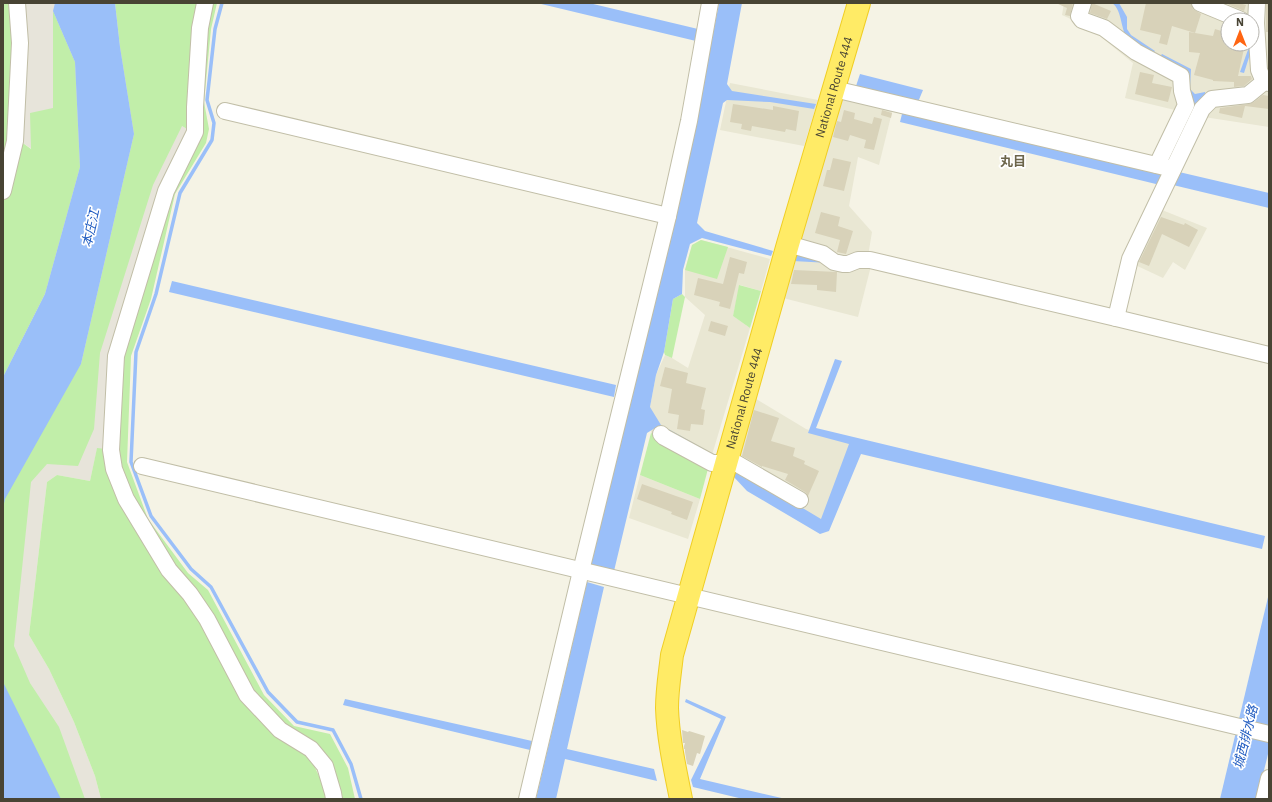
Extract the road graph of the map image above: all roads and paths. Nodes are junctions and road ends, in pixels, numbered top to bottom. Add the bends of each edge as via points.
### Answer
1 (17, 3) edge
2 (205, 3) edge
3 (710, 3) edge
4 (859, 3) edge
5 (1083, 3) edge
6 (1200, 3) edge
7 (1224, 12) edge
8 (1256, 52) edge
9 (1267, 83) edge
10 (834, 89) junction
11 (225, 111) dead end
12 (1157, 165) junction
13 (1173, 169) junction
14 (3, 191) edge
15 (668, 216) junction
16 (788, 244) junction
17 (1116, 318) junction
18 (1269, 356) edge
19 (661, 434) dead end
20 (726, 463) junction
21 (142, 466) dead end
22 (800, 500) dead end
23 (594, 574) junction
24 (688, 595) junction
25 (1269, 734) edge
26 (1269, 778) edge
27 (334, 799) edge
28 (527, 799) edge
29 (680, 799) edge
30 (1264, 799) edge

1 - 14 street via 20,44 15,141
2 - 27 street via 200,28 195,132 166,191 116,356 111,450 113,463 126,499 169,570 207,619 247,695 280,730 311,749 325,766
3 - 15 street via 689,121
4 - 10 highway, National Route 444
5 - 12 street via 1079,16 1082,20 1104,28 1136,52 1181,76 1186,104
6 - 7 street
8 - 9 street via 1259,70
9 - 13 street via 1248,95 1212,100 1202,109
10 - 12 street
10 - 16 highway, National Route 444
11 - 15 street
12 - 13 street
13 - 17 street via 1130,259
15 - 23 street
16 - 17 street via 823,254 834,262 848,264 858,260 870,260
16 - 20 highway, National Route 444
17 - 18 street
19 - 20 street via 712,463
20 - 22 street via 734,462
20 - 24 highway, National Route 444
21 - 23 street
23 - 24 street
23 - 28 street
24 - 25 street
24 - 29 highway, National Route 444 via 672,656 667,708
26 - 30 street

